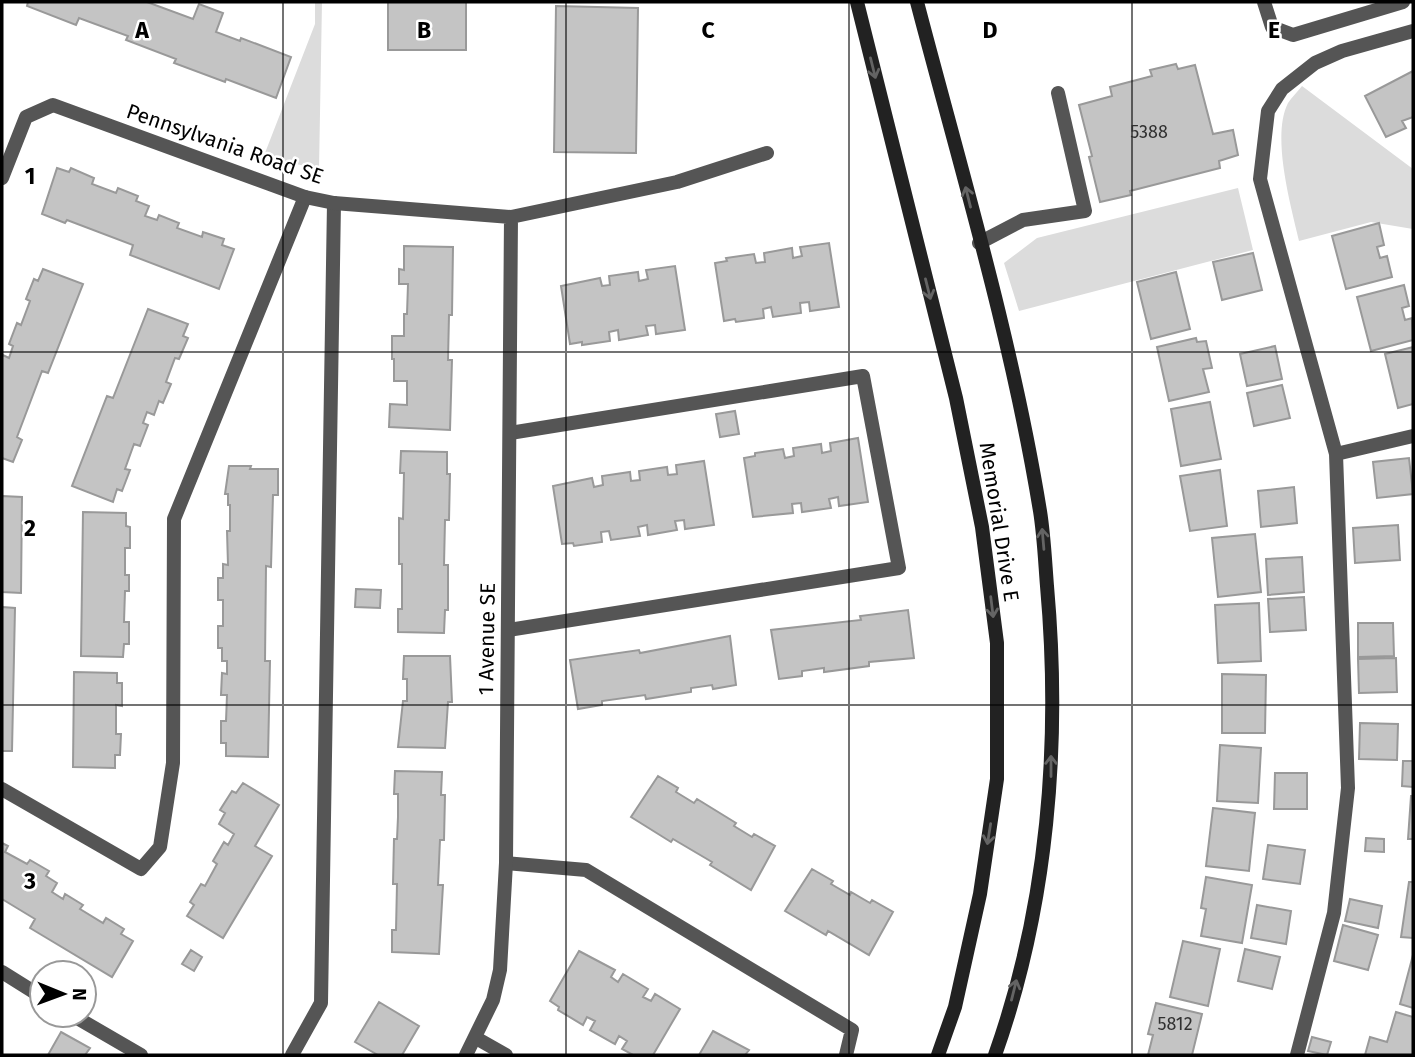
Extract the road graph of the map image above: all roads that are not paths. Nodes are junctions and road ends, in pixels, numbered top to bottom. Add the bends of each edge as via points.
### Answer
1 (857, 2) edge
2 (917, 2) edge
3 (1264, 2) edge
4 (1403, 2) edge
5 (1413, 31) edge
6 (1058, 93) dead end
7 (767, 153) dead end
8 (2, 178) edge
9 (304, 197) junction
10 (334, 203) junction
11 (511, 217) junction
12 (979, 243) junction
13 (510, 433) junction
14 (1413, 436) edge
15 (1336, 454) junction
16 (508, 630) junction
17 (2, 789) edge
18 (506, 863) junction
19 (2, 972) edge
20 (28, 988) edge
21 (96, 1029) edge
22 (476, 1038) junction
23 (141, 1055) edge
24 (292, 1055) edge
25 (466, 1055) edge
26 (506, 1055) edge
27 (846, 1055) edge
28 (938, 1055) edge
29 (995, 1055) edge
30 (1297, 1055) edge

1 -> 28 main road, Memorial Drive E via 956,398 982,527 997,643 997,779 980,894 955,1007
12 -> 2 main road, Memorial Drive E
3 - 4 street via 1272,27 1293,35
5 - 15 street via 1315,63 1282,89 1268,111 1260,179
6 - 12 street via 1085,211 1023,220
7 - 11 street, Pennsylvania Road SE via 677,182
8 - 9 street, Pennsylvania Road SE via 26,117 53,105
9 - 10 street, Pennsylvania Road SE
9 - 17 street via 174,519 173,763 160,847 142,869
10 - 11 street, Pennsylvania Road SE
10 - 24 street via 321,1003
11 - 13 street, 1 Avenue SE
29 -> 12 main road, Memorial Drive E via 1035,904 1051,784 1052,641 1040,514 1017,390
13 - 16 street, 1 Avenue SE
13 - 16 street via 863,376 899,568
14 - 15 street
15 - 30 street via 1348,788 1334,913
16 - 18 street, 1 Avenue SE
18 - 22 street, 1 Avenue SE via 500,970
18 - 27 street via 586,870 852,1030
19 - 20 street
21 - 23 street
22 - 25 street, 1 Avenue SE
22 - 26 street

